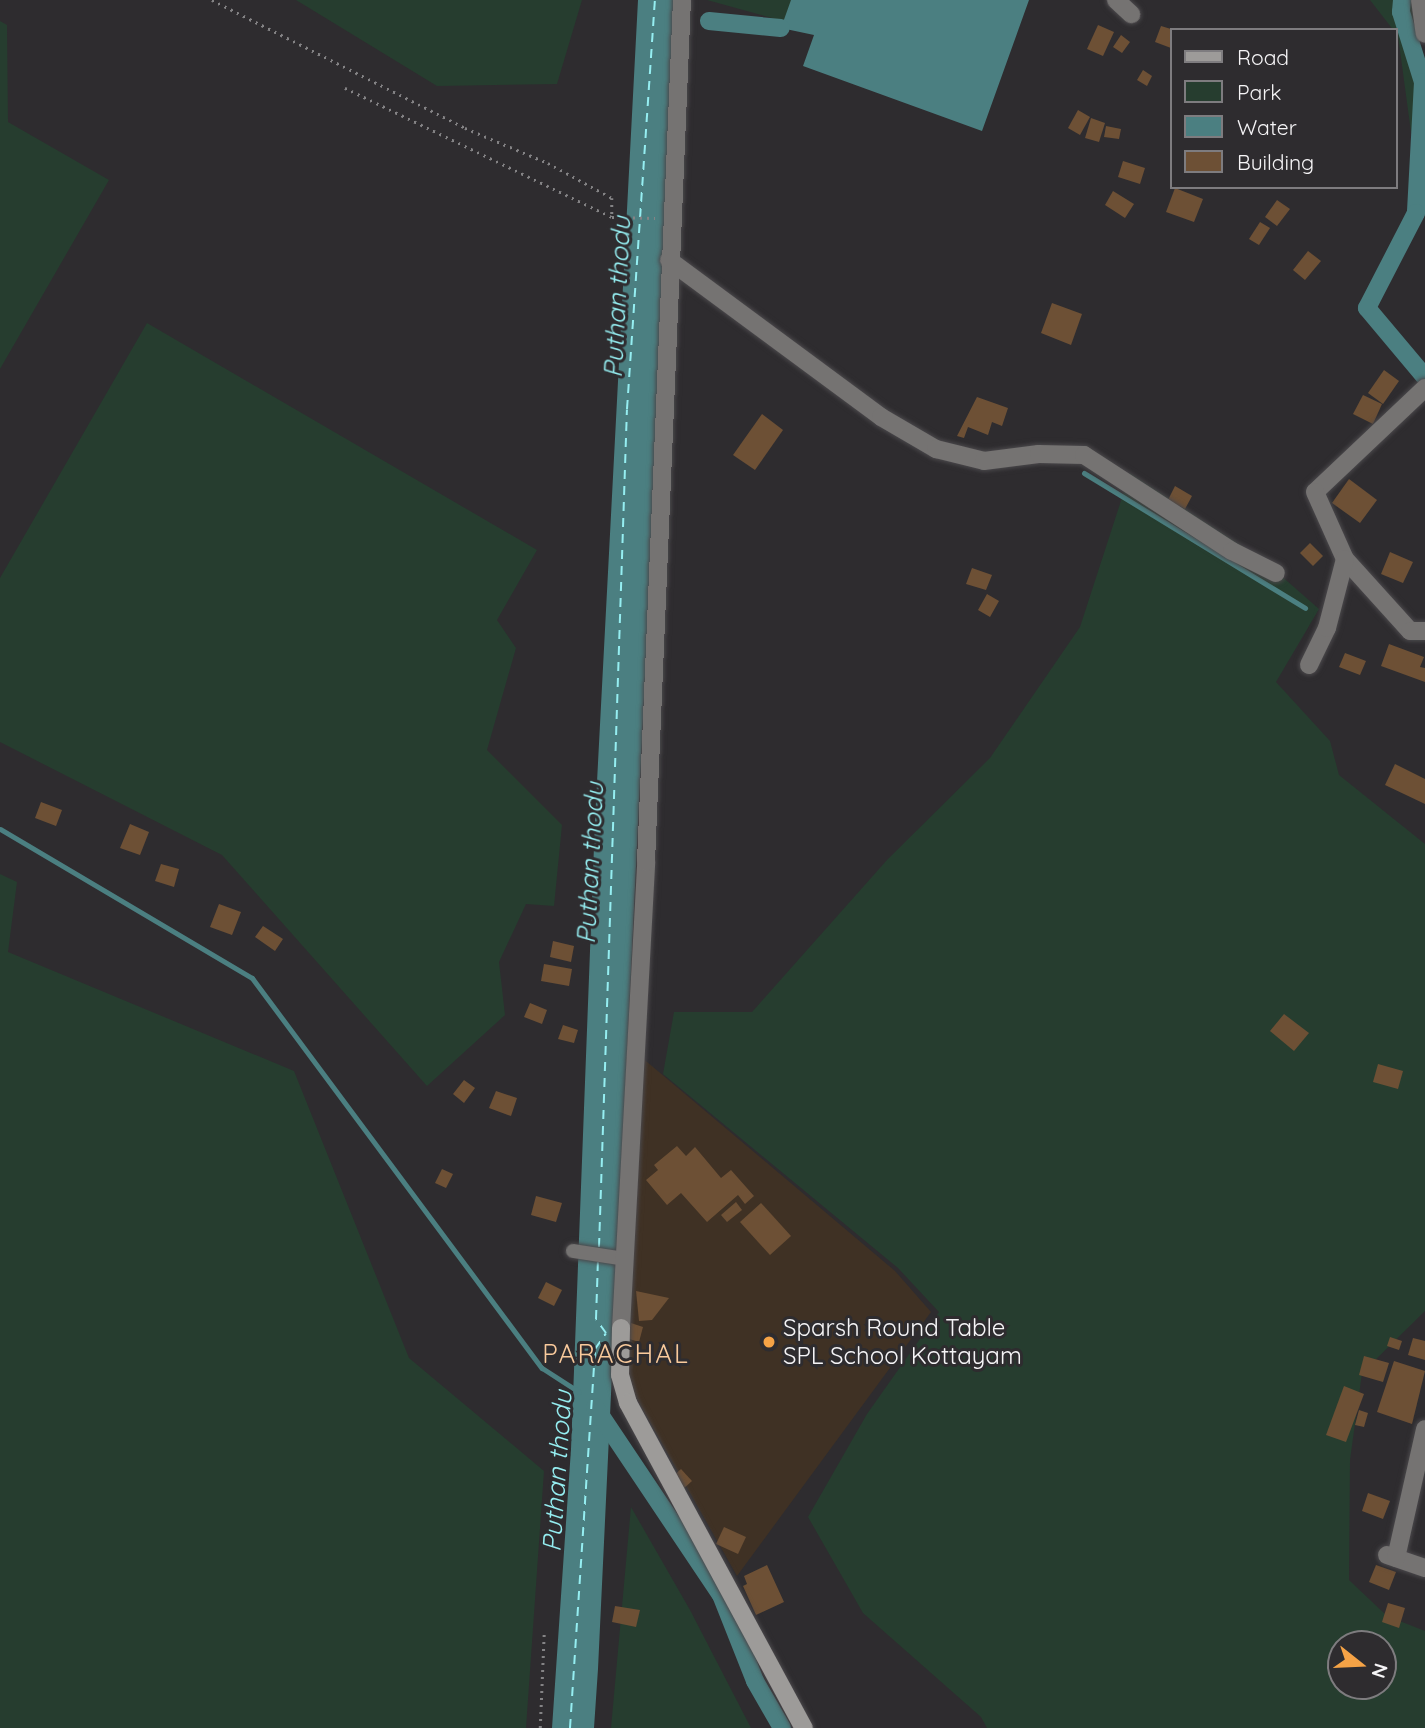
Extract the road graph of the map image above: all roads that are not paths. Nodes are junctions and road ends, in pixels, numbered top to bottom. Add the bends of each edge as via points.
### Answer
1 (682, 0) edge
2 (1116, 0) edge
3 (1420, 3) edge
4 (1131, 14) dead end
5 (1425, 33) edge
6 (669, 260) junction
7 (1424, 389) edge
8 (1345, 559) junction
9 (1276, 573) dead end
10 (1425, 631) edge
11 (1309, 666) dead end
12 (573, 1251) dead end
13 (625, 1259) junction
14 (621, 1328) joint
15 (1425, 1429) edge
16 (1425, 1568) edge
17 (804, 1728) edge

1 - 6 street
2 - 4 street
3 - 5 street
6 - 9 street via 881,417 936,449 984,461 1039,454 1084,455 1232,551
6 - 13 street via 646,862
7 - 8 street via 1315,492
8 - 10 street via 1410,631
8 - 11 street via 1327,628
12 - 13 street
13 - 14 street
14 - 17 main road via 620,1375 628,1403
15 - 16 street via 1392,1556

